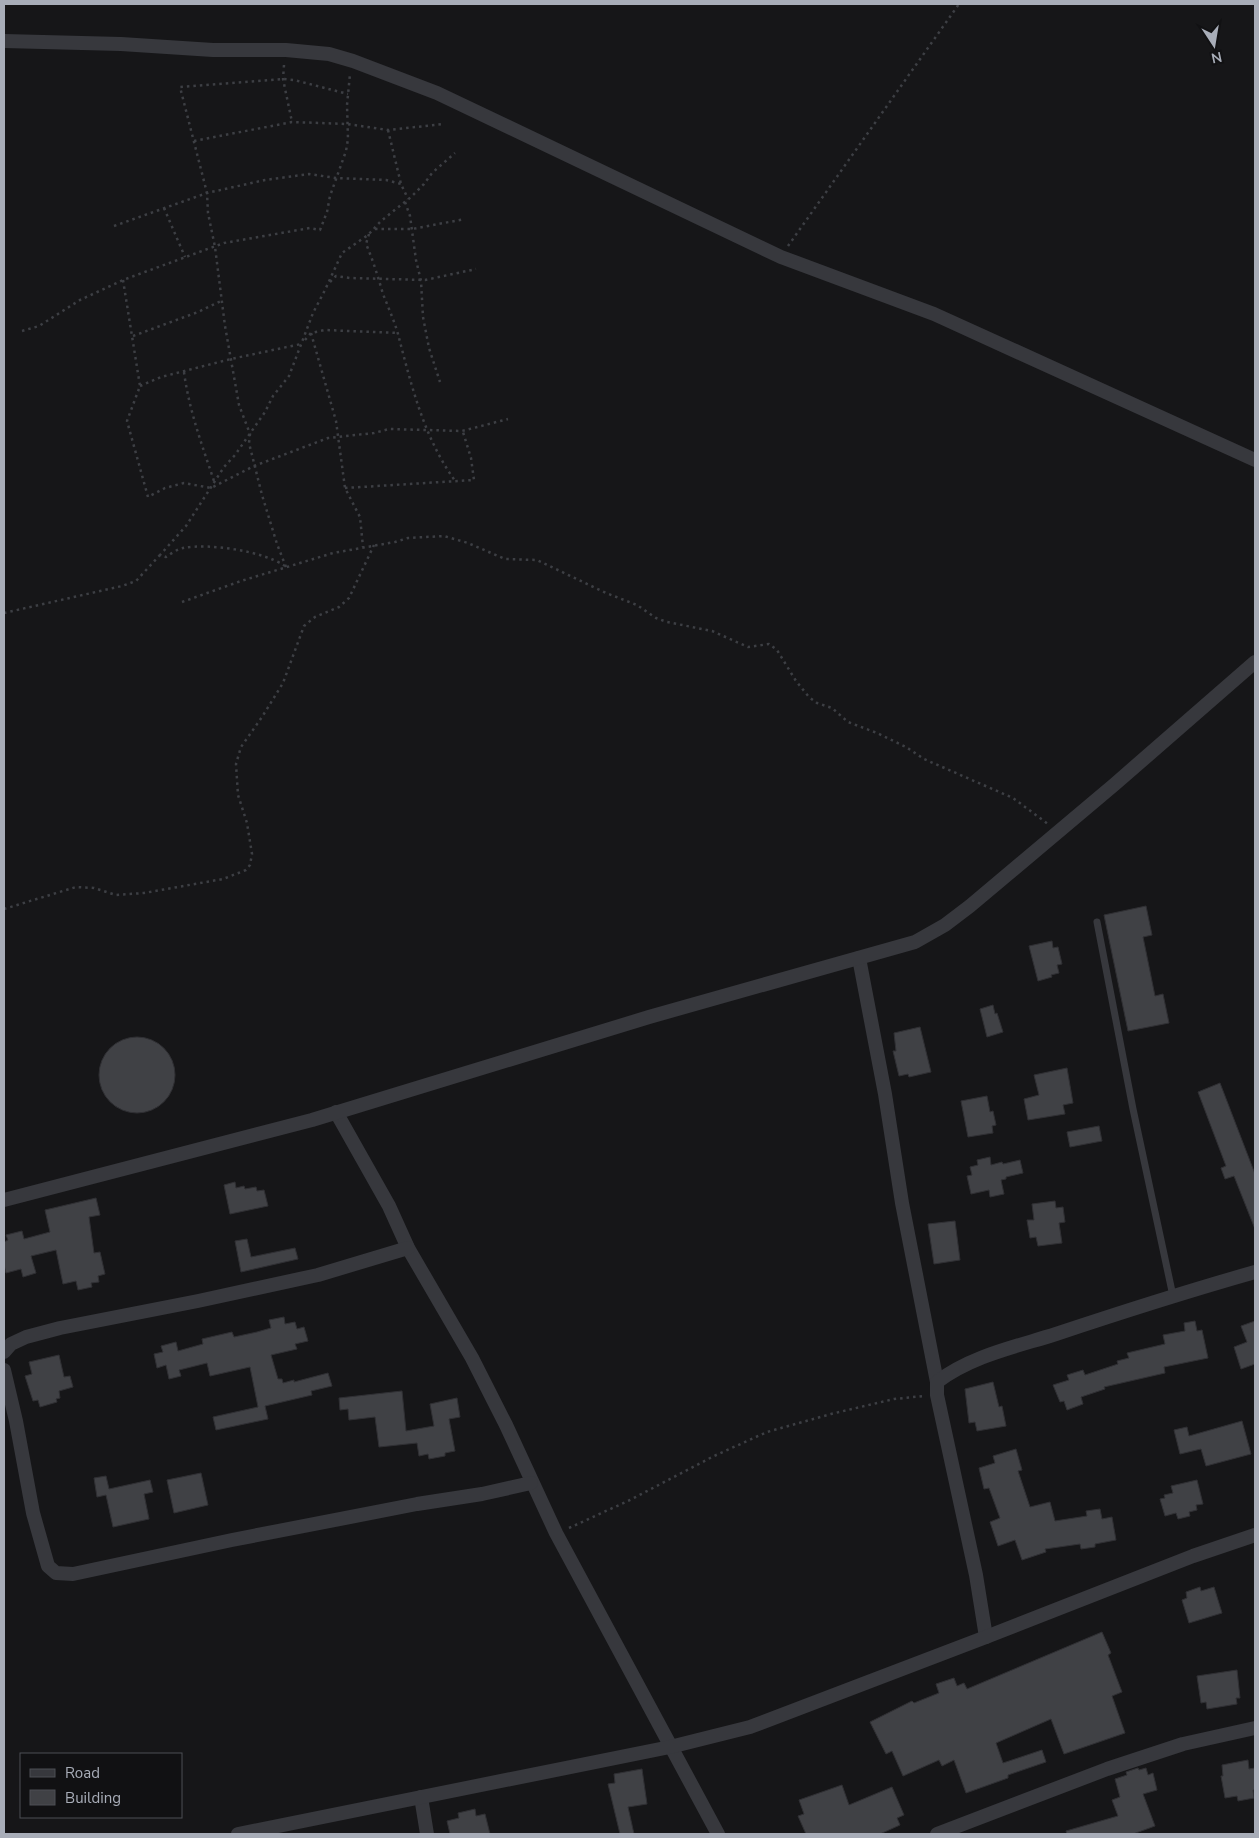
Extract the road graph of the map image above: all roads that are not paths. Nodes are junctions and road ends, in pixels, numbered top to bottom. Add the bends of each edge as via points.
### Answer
1 (4, 40) edge
2 (1255, 460) edge
3 (1255, 662) edge
4 (1097, 922) dead end
5 (859, 958) junction
6 (336, 1112) junction
7 (4, 1200) edge
8 (408, 1248) junction
9 (1255, 1272) edge
10 (1173, 1296) junction
11 (4, 1352) edge
12 (4, 1370) edge
13 (937, 1388) junction
14 (531, 1483) junction
15 (1255, 1534) edge
16 (986, 1637) junction
17 (1255, 1728) edge
18 (670, 1747) junction
19 (421, 1797) junction
20 (238, 1834) edge
21 (427, 1834) edge
22 (718, 1834) edge
23 (937, 1834) edge

1 - 2 street via 213,50 286,50 329,54 353,61 438,93 781,257 934,314
3 - 5 street via 945,925 915,942
4 - 10 lane
5 - 6 street via 649,1017
5 - 13 street
6 - 7 street
6 - 8 street via 390,1206
8 - 11 street via 318,1275 60,1328 26,1337 11,1344
8 - 14 street via 472,1358
9 - 10 street
10 - 13 street via 986,1356 953,1370
12 - 14 street via 33,1513 48,1566 56,1573 73,1574
13 - 16 street
14 - 18 street
15 - 16 street
16 - 18 street via 750,1727
17 - 23 street via 1174,1747 1107,1769
18 - 19 street
18 - 22 street
19 - 20 street
19 - 21 street

